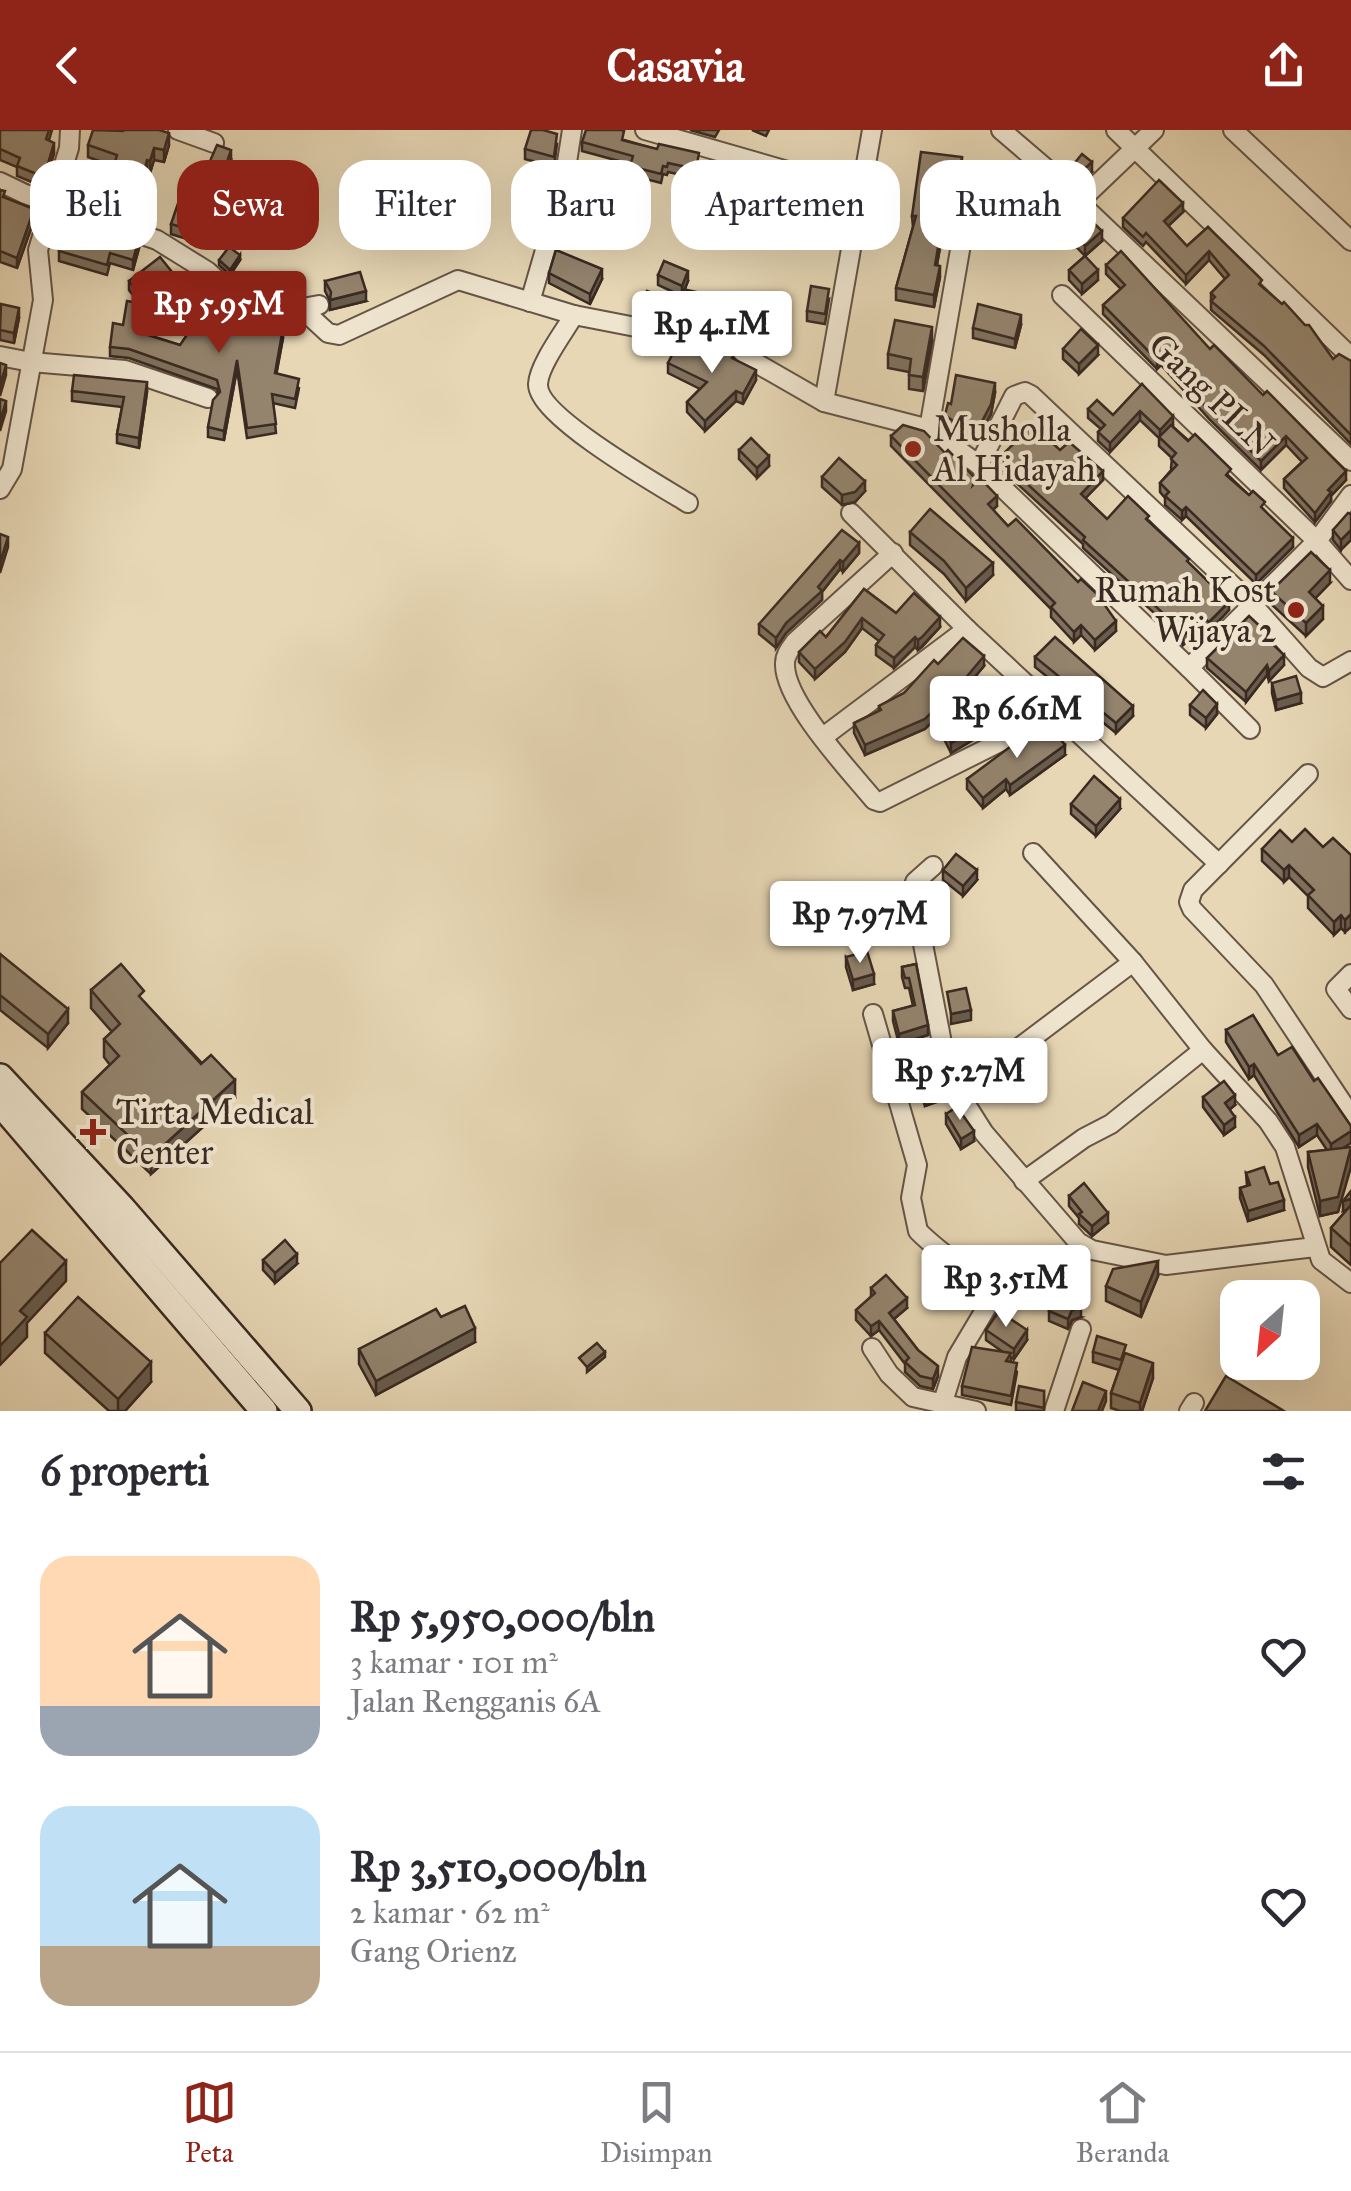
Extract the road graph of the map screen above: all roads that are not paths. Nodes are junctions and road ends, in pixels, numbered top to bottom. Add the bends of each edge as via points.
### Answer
1 (70, 130) edge
2 (178, 130) edge
3 (572, 130) edge
4 (645, 130) edge
5 (872, 130) edge
6 (1001, 130) edge
7 (1116, 130) edge
8 (1154, 130) edge
9 (1233, 130) edge
10 (670, 134) edge
11 (214, 143) edge
12 (1136, 148) junction
13 (65, 160) edge
14 (756, 160) edge
15 (867, 160) edge
16 (1036, 160) edge
17 (0, 182) edge
18 (1096, 186) edge
19 (30, 195) edge
20 (1096, 219) edge
21 (157, 240) edge
22 (1351, 241) edge
23 (38, 250) edge
24 (851, 250) edge
25 (960, 250) edge
26 (1062, 295) dead end
27 (530, 302) junction
28 (574, 315) junction
29 (0, 356) edge
30 (1351, 357) edge
31 (31, 362) junction
32 (208, 398) dead end
33 (824, 402) junction
34 (930, 429) junction
35 (1351, 461) edge
36 (978, 465) junction
37 (0, 489) edge
38 (1351, 495) edge
39 (688, 503) dead end
40 (851, 514) dead end
41 (1317, 541) junction
42 (893, 553) junction
43 (1351, 580) edge
44 (1252, 604) junction
45 (967, 629) junction
46 (1351, 661) edge
47 (1189, 668) junction
48 (1060, 712) junction
49 (1250, 729) dead end
50 (823, 737) junction
51 (1308, 774) dead end
52 (1033, 853) dead end
53 (1219, 864) junction
54 (933, 866) dead end
55 (1133, 962) junction
56 (1351, 974) edge
57 (1351, 1009) edge
58 (873, 1014) dead end
59 (1203, 1050) junction
60 (1012, 1053) dead end
61 (0, 1076) edge
62 (0, 1103) edge
63 (1351, 1116) edge
64 (1024, 1182) junction
65 (131, 1238) junction
66 (1314, 1247) junction
67 (1351, 1283) edge
68 (1081, 1329) dead end
69 (872, 1348) dead end
70 (943, 1402) junction
71 (264, 1411) edge
72 (298, 1411) edge
73 (976, 1411) edge
74 (1054, 1411) edge

1 - 13 street
2 - 11 street
3 - 27 street via 563,188
4 - 10 street
5 - 15 street
6 - 16 street
7 - 12 street
8 - 12 street
9 - 22 street
10 - 14 street
12 - 18 street
12 - 30 street
17 - 19 street
20 - 35 street
21 - 27 street via 250,308 310,307 334,335 450,280
23 - 31 street via 44,289
24 - 33 street
25 - 34 street
26 - 41 street, Gang PLN
27 - 28 street
28 - 33 street via 723,344
28 - 39 street via 540,376 542,398 584,436
29 - 31 street
31 - 32 street via 125,370
31 - 37 street via 12,469
33 - 34 street
34 - 36 street
36 - 44 street via 1014,396 1031,395
36 - 47 street
38 - 41 street
40 - 42 street
41 - 43 street, Gang PLN
41 - 44 street
42 - 45 street
42 - 50 street via 795,642 784,660 802,710
44 - 46 street via 1318,674 1329,676
44 - 47 street
45 - 48 street
45 - 50 street
47 - 49 street
48 - 50 street via 880,802
48 - 53 street
51 - 53 street
52 - 55 street
53 - 63 street via 1190,894 1192,909 1264,985
54 - 64 street via 913,892 942,1043 965,1103
55 - 59 street
55 - 60 street
56 - 57 street via 1336,989
58 - 70 street via 916,1165 918,1232 945,1252 988,1305 957,1357
59 - 64 street
59 - 66 street via 1259,1108 1285,1147
61 - 65 main road
62 - 65 main road
64 - 66 street via 1078,1242 1110,1255 1166,1265
65 - 71 main road
65 - 72 main road
66 - 67 street
68 - 74 street
69 - 70 street via 905,1391
70 - 73 street

